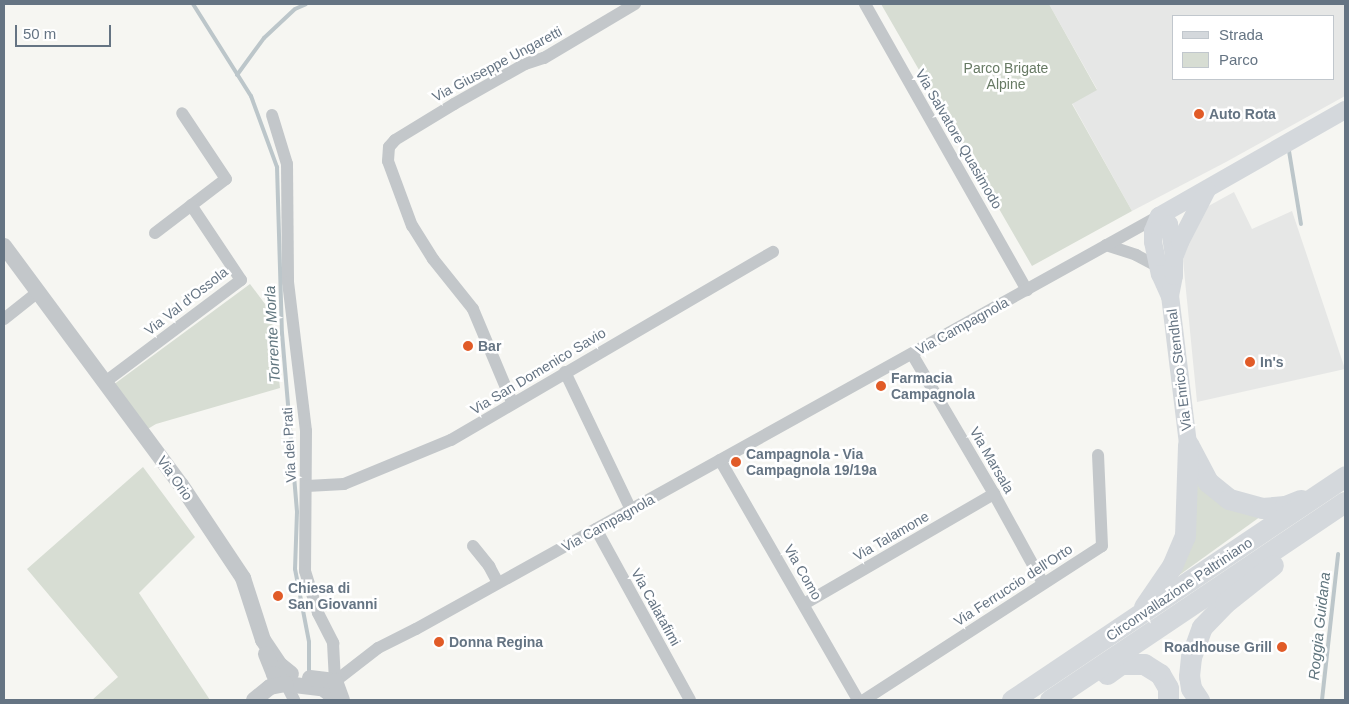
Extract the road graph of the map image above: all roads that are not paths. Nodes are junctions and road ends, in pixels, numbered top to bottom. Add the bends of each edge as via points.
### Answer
1 (635, 4) edge
2 (865, 4) edge
3 (1345, 110) edge
4 (182, 113) dead end
5 (272, 115) dead end
6 (1207, 190) junction
7 (191, 205) junction
8 (1159, 216) junction
9 (155, 232) dead end
10 (1106, 245) junction
11 (4, 246) edge
12 (773, 252) dead end
13 (1174, 258) junction
14 (1157, 266) junction
15 (1027, 290) junction
16 (38, 292) junction
17 (1170, 296) junction
18 (4, 319) edge
19 (912, 354) junction
20 (565, 372) junction
21 (104, 382) junction
22 (512, 402) junction
23 (1188, 444) junction
24 (1098, 455) dead end
25 (720, 460) junction
26 (1345, 476) edge
27 (307, 486) junction
28 (994, 494) junction
29 (1318, 494) junction
30 (1345, 502) edge
31 (631, 510) junction
32 (1320, 518) junction
33 (596, 529) junction
34 (473, 546) dead end
35 (1043, 582) junction
36 (498, 583) junction
37 (804, 604) junction
38 (1137, 618) junction
39 (291, 682) edge
40 (325, 685) junction
41 (252, 700) edge
42 (337, 700) edge
43 (342, 700) edge
44 (690, 700) edge
45 (858, 700) edge
46 (864, 700) edge
47 (1012, 700) edge
48 (1050, 700) edge
49 (1067, 700) edge
50 (1168, 700) edge
51 (1198, 700) edge

1 - 22 street, Via Giuseppe Ungaretti via 544,58 525,64 395,140 389,147 388,161 412,226 433,259 473,309
2 - 15 street, Via Salvatore Quasimodo
3 - 6 main road, Via Campagnola
4 - 7 street via 226,179
5 - 27 street, Via dei Prati via 287,164 288,282 306,431
6 - 8 main road, Via Campagnola
6 - 13 main road, Via Enrico Stendhal via 1190,218
7 - 9 street
7 - 21 street, Via Val d'Ossola via 242,280
8 - 10 street, Via Campagnola
8 - 13 main road via 1169,224
8 - 14 main road, Via Enrico Stendhal via 1152,236
10 - 14 street
10 - 15 street, Via Campagnola
11 - 16 street, Via Orio
12 - 20 street, Via San Domenico Savio
13 - 17 main road, Via Enrico Stendhal
14 - 17 main road, Via Enrico Stendhal
15 - 19 street, Via Campagnola
16 - 18 street
16 - 21 street, Via Orio
17 - 23 main road, Via Enrico Stendhal
19 - 25 street, Via Campagnola
19 - 28 street, Via Marsala
20 - 22 street, Via San Domenico Savio
20 - 31 street
21 - 39 street, Via Orio via 181,485 243,578 263,640
22 - 27 street, Via San Domenico Savio via 451,440 413,457 344,484
23 - 29 highway via 1208,482 1229,499 1262,508 1285,506
23 - 38 highway via 1185,536 1172,566
24 - 35 street, Via Ferruccio dell'Orto via 1102,546
25 - 31 street, Via Campagnola
25 - 37 street, Via Como
26 - 29 highway, Circonvallazione Paltriniano
27 - 40 street, Via dei Prati via 305,571 318,613 332,643
28 - 35 street, Via Marsala
28 - 37 street, Via Talamone
29 - 38 highway, Circonvallazione Paltriniano
30 - 32 highway, Circonvallazione Paltriniano
31 - 33 street, Via Campagnola
32 - 48 highway, Circonvallazione Paltriniano
32 - 51 highway via 1280,561 1224,603 1202,627 1191,657 1189,676
33 - 36 street, Via Campagnola
33 - 44 street, Via Calatafimi
34 - 36 street
35 - 46 street, Via Ferruccio dell'Orto
36 - 40 street, Via Campagnola via 378,648
37 - 45 street, Via Como
38 - 47 highway, Circonvallazione Paltriniano
39 - 40 street
39 - 41 street
40 - 42 street
40 - 43 street
49 - 50 highway via 1121,664 1133,663 1144,664 1160,674 1168,688

